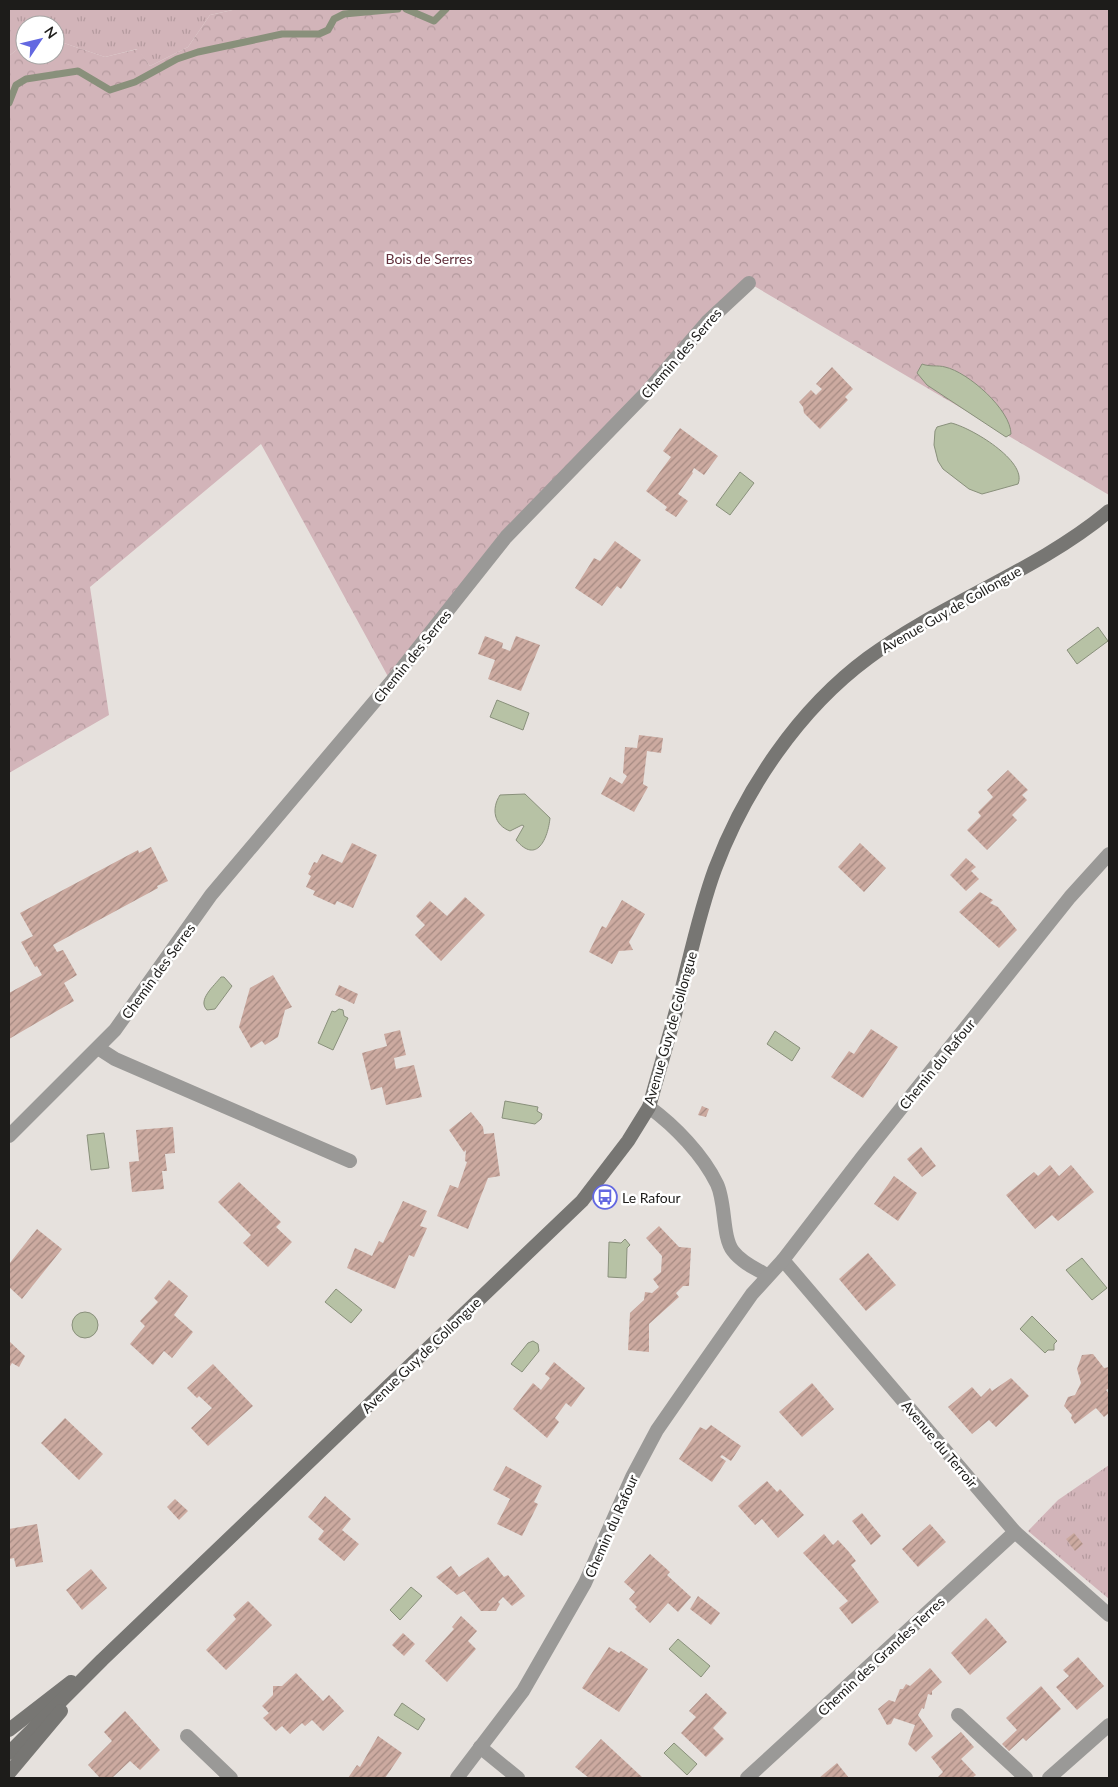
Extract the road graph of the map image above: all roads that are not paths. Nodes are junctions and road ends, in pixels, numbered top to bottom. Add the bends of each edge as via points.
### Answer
1 (749, 283) dead end
2 (1109, 511) edge
3 (1109, 854) edge
4 (98, 1048) junction
5 (649, 1107) junction
6 (9, 1136) edge
7 (350, 1161) dead end
8 (783, 1260) junction
9 (767, 1275) junction
10 (1015, 1532) junction
11 (1109, 1615) edge
12 (102, 1660) junction
13 (958, 1715) dead end
14 (1109, 1725) edge
15 (9, 1730) edge
16 (187, 1736) dead end
17 (480, 1747) junction
18 (9, 1753) edge
19 (9, 1773) edge
20 (230, 1778) edge
21 (457, 1778) edge
22 (518, 1778) edge
23 (747, 1778) edge
24 (1026, 1778) edge
25 (1050, 1778) edge

1 - 4 street, Chemin des Serres via 707,322 646,394 492,554 391,682 211,895 130,1010
2 - 5 main road, Avenue Guy de Collongue via 1073,537 921,623 868,658 841,680 781,748 736,822 715,869
3 - 8 street, Chemin du Rafour via 1058,912
4 - 6 street, Chemin des Serres
4 - 7 street via 115,1059
5 - 9 street via 704,1162 718,1186 732,1251
5 - 12 main road, Avenue Guy de Collongue via 628,1141 582,1201
8 - 9 street, Chemin du Rafour
8 - 10 street, Avenue du Terroir
9 - 17 street, Chemin du Rafour via 657,1430 585,1583 524,1690
10 - 11 street, Avenue du Terroir
10 - 23 street, Chemin des Grandes Terres
12 - 15 main road, Avenue Guy de Collongue
12 - 18 main road, Avenue Guy de Collongue
12 - 19 main road, Avenue Guy de Collongue
13 - 24 street
14 - 25 street
16 - 20 street
17 - 21 street, Chemin du Rafour
17 - 22 street

